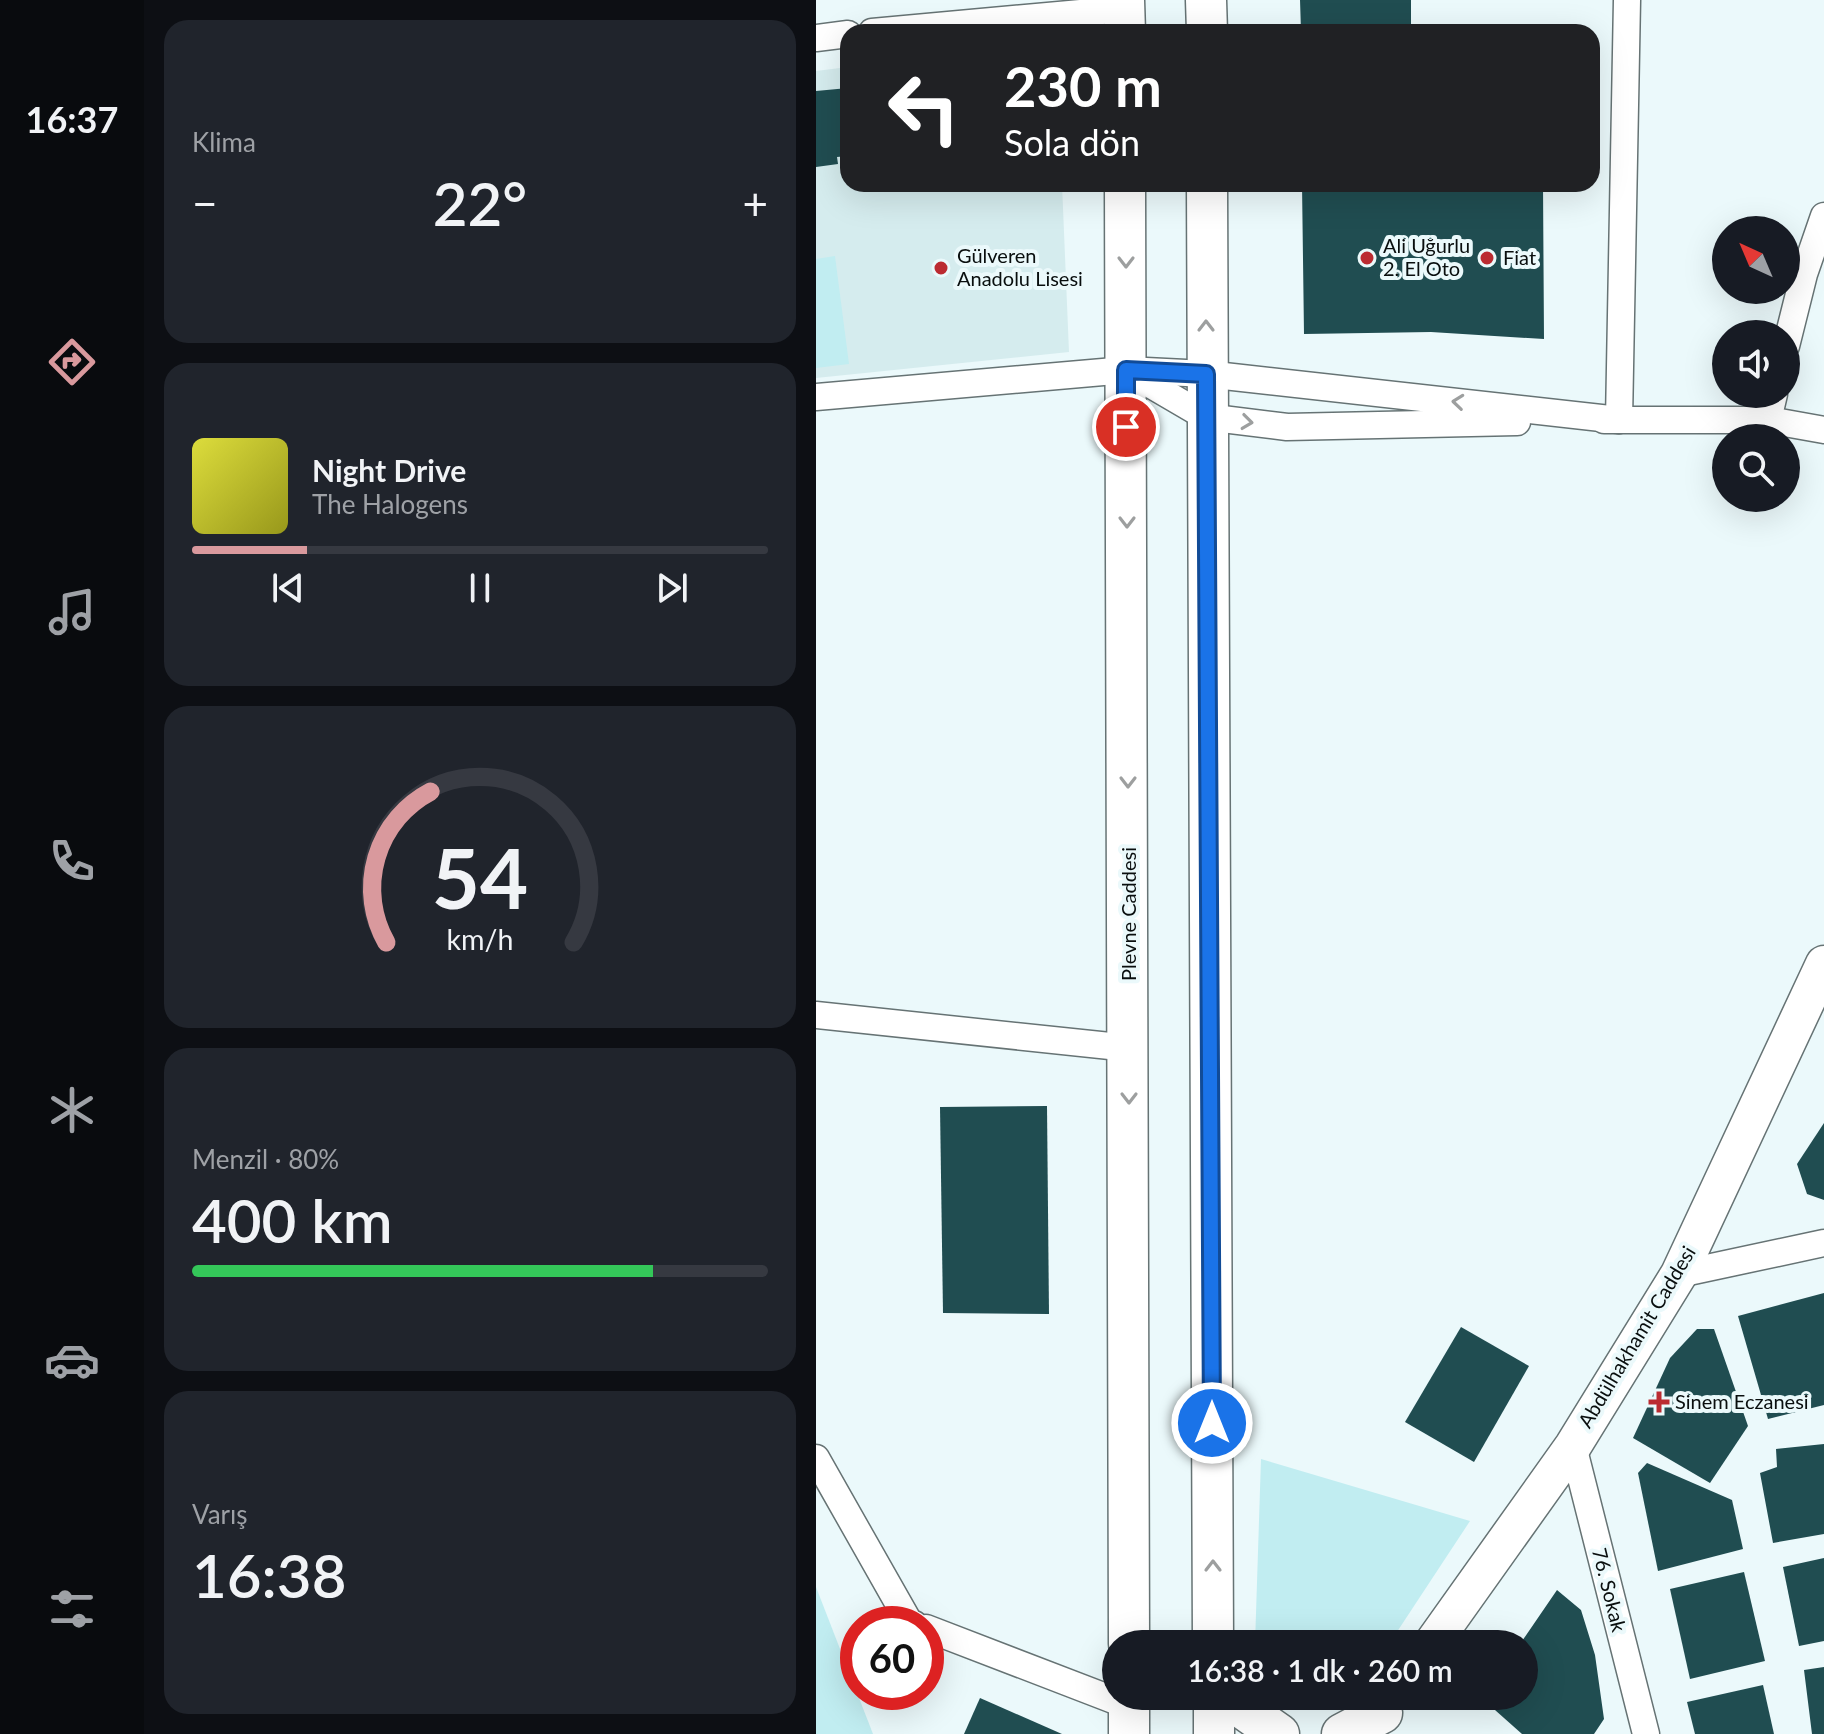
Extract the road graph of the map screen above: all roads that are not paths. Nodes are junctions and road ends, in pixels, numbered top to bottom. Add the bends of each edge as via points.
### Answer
1 (1206, 0) edge
2 (1627, 0) edge
3 (1124, 14) edge
4 (984, 24) edge
5 (1207, 24) edge
6 (840, 35) edge
7 (816, 38) edge
8 (1125, 192) edge
9 (1207, 192) edge
10 (1824, 216) edge
11 (1792, 320) edge
12 (1126, 370) junction
13 (1206, 374) junction
14 (816, 397) edge
15 (1759, 408) edge
16 (1773, 408) edge
17 (1206, 417) junction
18 (1619, 420) junction
19 (1824, 430) edge
20 (1824, 964) edge
21 (816, 1015) edge
22 (1129, 1048) junction
23 (1824, 1243) edge
24 (1679, 1274) junction
25 (1573, 1446) junction
26 (816, 1458) edge
27 (900, 1606) edge
28 (1129, 1630) edge
29 (1213, 1630) edge
30 (1442, 1630) edge
31 (944, 1635) edge
32 (1214, 1710) edge
33 (1245, 1710) edge
34 (1129, 1712) edge
35 (1377, 1719) edge
36 (1214, 1734) edge
37 (1279, 1734) edge
38 (1342, 1734) edge
39 (1646, 1734) edge

1 - 5 main road
2 - 18 street
3 - 4 street
6 - 7 street
8 -> 12 main road, Plevne Caddesi
13 -> 9 main road
10 - 11 street
12 - 13 street
12 - 14 street
12 - 17 street
12 -> 22 main road, Plevne Caddesi
13 - 17 main road
18 -> 13 street
15 - 18 street
16 - 19 street
17 -> 18 street via 1287,427
29 -> 17 main road
20 - 24 main road, Abdülhakhamit Caddesi
21 - 22 street
22 -> 28 main road, Plevne Caddesi
23 - 24 street
24 - 25 main road, Abdülhakhamit Caddesi
25 - 30 main road, Abdülhakhamit Caddesi
25 - 39 street, 76. Sokak
26 - 27 street
31 - 34 street
32 - 36 main road
33 - 37 main road
35 - 38 main road

